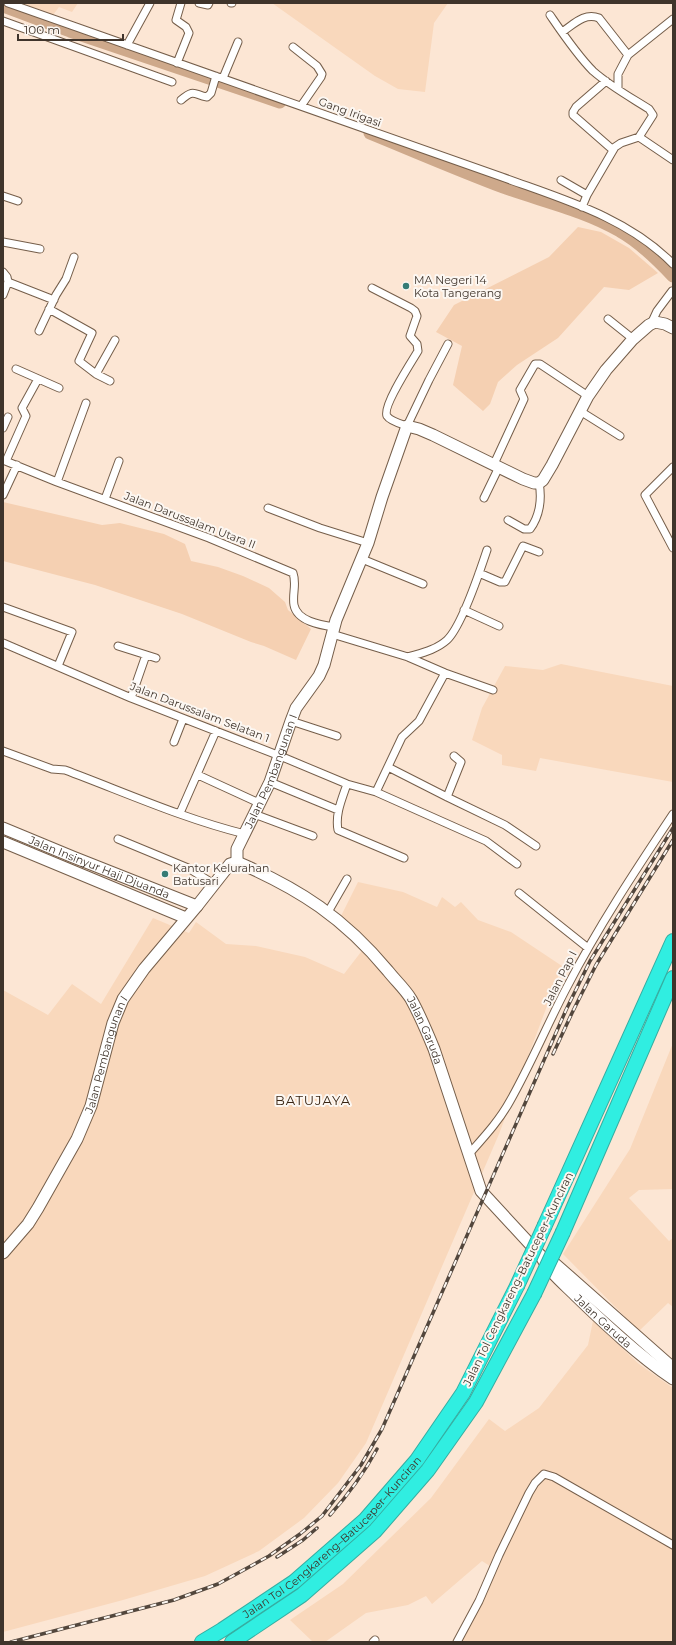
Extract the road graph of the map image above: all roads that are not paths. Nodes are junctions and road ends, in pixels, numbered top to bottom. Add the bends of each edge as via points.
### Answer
1 (8, 3) edge
2 (150, 3) edge
3 (181, 3) edge
4 (199, 3) edge
5 (209, 3) edge
6 (550, 15) dead end
7 (673, 20) edge
8 (3, 21) edge
9 (562, 32) junction
10 (238, 42) dead end
11 (127, 45) junction
12 (293, 47) dead end
13 (628, 55) junction
14 (178, 63) junction
15 (218, 78) junction
16 (606, 81) junction
17 (172, 82) dead end
18 (618, 89) junction
19 (181, 100) dead end
20 (301, 106) junction
21 (639, 137) junction
22 (613, 150) junction
23 (673, 160) edge
24 (561, 180) dead end
25 (587, 195) junction
26 (3, 196) edge
27 (18, 201) dead end
28 (582, 207) junction
29 (3, 242) edge
30 (40, 249) dead end
31 (74, 257) dead end
32 (672, 261) edge
33 (3, 272) edge
34 (8, 282) junction
35 (372, 288) dead end
36 (672, 291) dead end
37 (3, 295) edge
38 (54, 300) junction
39 (49, 309) junction
40 (608, 319) dead end
41 (651, 324) junction
42 (673, 328) edge
43 (39, 331) dead end
44 (633, 339) junction
45 (115, 340) dead end
46 (448, 344) dead end
47 (16, 369) dead end
48 (96, 374) junction
49 (38, 379) junction
50 (110, 382) dead end
51 (59, 388) dead end
52 (588, 396) junction
53 (86, 403) dead end
54 (580, 411) junction
55 (8, 417) dead end
56 (407, 426) junction
57 (3, 428) edge
58 (620, 436) dead end
59 (4, 460) edge
60 (119, 461) dead end
61 (17, 465) junction
62 (496, 466) junction
63 (673, 467) edge
64 (57, 482) junction
65 (539, 483) junction
66 (3, 495) edge
67 (484, 498) dead end
68 (105, 499) junction
69 (268, 508) dead end
70 (508, 520) dead end
71 (670, 536) edge
72 (368, 543) junction
73 (673, 548) edge
74 (487, 550) dead end
75 (539, 552) dead end
76 (362, 559) junction
77 (479, 573) junction
78 (423, 584) dead end
79 (3, 607) edge
80 (464, 610) junction
81 (499, 626) dead end
82 (333, 631) junction
83 (3, 643) edge
84 (118, 646) dead end
85 (146, 655) junction
86 (408, 657) junction
87 (156, 658) dead end
88 (58, 666) junction
89 (445, 673) junction
90 (493, 690) dead end
91 (131, 698) junction
92 (183, 719) junction
93 (291, 721) junction
94 (216, 731) junction
95 (337, 736) dead end
96 (174, 742) dead end
97 (3, 751) edge
98 (280, 756) junction
99 (454, 756) dead end
100 (388, 767) junction
101 (198, 775) junction
102 (270, 782) junction
103 (347, 784) junction
104 (376, 792) junction
105 (447, 797) junction
106 (259, 804) junction
107 (338, 810) junction
108 (180, 813) junction
109 (254, 814) junction
110 (673, 814) edge
111 (3, 828) edge
112 (245, 834) junction
113 (313, 836) dead end
114 (118, 839) dead end
115 (3, 842) edge
116 (536, 846) dead end
117 (404, 858) dead end
118 (237, 862) junction
119 (517, 864) dead end
120 (347, 879) dead end
121 (214, 884) junction
122 (519, 893) dead end
123 (197, 906) junction
124 (328, 912) junction
125 (186, 918) junction
126 (673, 941) edge
127 (588, 948) junction
128 (673, 978) edge
129 (469, 1154) junction
130 (3, 1253) edge
131 (665, 1366) edge
132 (673, 1379) edge
133 (673, 1545) edge
134 (202, 1642) edge
135 (232, 1642) edge
136 (458, 1642) edge

1 - 11 street, Gang Irigasi
2 - 11 street
3 - 14 street via 176,20 186,27 189,33
4 - 5 street via 204,6
6 - 9 street
7 - 13 street
8 - 17 street
9 - 13 street via 584,16 594,16 599,18
9 - 16 street via 593,70
10 - 15 street
11 - 14 street, Gang Irigasi
12 - 20 street via 317,66 322,74
13 - 18 street via 618,74
14 - 15 street, Gang Irigasi
15 - 19 street via 207,97 196,92
15 - 20 street, Gang Irigasi
16 - 18 street
16 - 22 street via 576,108 573,115
18 - 21 street via 652,112 652,118
20 - 28 street, Gang Irigasi via 502,176
21 - 22 street via 621,143
21 - 23 street
22 - 25 street
24 - 25 street
25 - 28 street
26 - 27 street
28 - 32 street, Gang Irigasi via 622,225
29 - 30 street
31 - 38 street via 66,279
33 - 34 street
34 - 37 street
34 - 38 street
35 - 56 street via 411,308 417,314 410,336 417,344 418,350 386,412 391,420
36 - 41 street
38 - 39 street
39 - 43 street
39 - 48 street via 92,333 79,361
40 - 44 street
41 - 42 street via 660,322
41 - 44 street
44 - 52 street
45 - 48 street
46 - 56 street
47 - 49 street
48 - 50 street
49 - 51 street
49 - 59 street via 22,408 26,416
52 - 54 street
52 - 62 street via 540,364 535,364 520,390 524,399
53 - 64 street
54 - 58 street
54 - 65 street via 552,465
55 - 57 street
56 - 62 street via 433,435
56 - 72 street, Jalan Pembangunan I
59 - 61 street, Jalan Darussalam Utara II
60 - 68 street
61 - 64 street, Jalan Darussalam Utara II
61 - 66 street
62 - 65 street via 523,479
62 - 67 street
63 - 71 street via 645,495
64 - 68 street, Jalan Darussalam Utara II
65 - 70 street via 539,506 530,529 524,529
68 - 82 street, Jalan Darussalam Utara II via 293,573 296,579 294,605 299,614
69 - 72 street
71 - 73 street
72 - 76 street, Jalan Pembangunan I
74 - 77 street
75 - 77 street via 523,546 506,582
76 - 78 street
76 - 82 street, Jalan Pembangunan I via 340,607
77 - 80 street
79 - 88 street via 72,632
80 - 81 street
80 - 86 street via 448,639 438,646
82 - 86 street
82 - 93 street, Jalan Pembangunan I via 319,676 296,708
83 - 88 street, Jalan Darussalam Selatan 1
84 - 85 street
85 - 87 street
85 - 91 street
86 - 89 street
88 - 91 street, Jalan Darussalam Selatan 1
89 - 90 street
89 - 100 street via 419,721 402,737
91 - 92 street, Jalan Darussalam Selatan 1
92 - 94 street, Jalan Darussalam Selatan 1
92 - 96 street
93 - 95 street
93 - 98 street, Jalan Pembangunan I
94 - 98 street, Jalan Darussalam Selatan 1
94 - 101 street
97 - 108 street via 65,770
98 - 102 street, Jalan Pembangunan I
98 - 103 street, Jalan Darussalam Selatan 1
99 - 105 street via 461,762
100 - 104 street
100 - 105 street
101 - 106 street
101 - 108 street
102 - 106 street, Jalan Pembangunan I
102 - 107 street
103 - 104 street, Jalan Darussalam Selatan 1
103 - 107 street
104 - 119 street, Jalan Darussalam Selatan 1 via 486,841
105 - 116 street via 505,825
106 - 109 street, Jalan Pembangunan I
107 - 117 street via 338,830
108 - 112 street
109 - 112 street, Jalan Pembangunan I
109 - 113 street
110 - 127 street, Jalan Pap I via 621,892
111 - 123 street, Jalan Insinyur Haji Djuanda
112 - 118 street, Jalan Pembangunan I via 238,849
114 - 121 street via 188,868
115 - 125 street, Jalan Insinyur Haji Djuanda
118 - 121 street, Jalan Pembangunan I via 230,864
118 - 124 street, Jalan Garuda via 274,878
120 - 124 street
121 - 123 street, Jalan Pembangunan I
122 - 127 street
123 - 125 street, Jalan Pembangunan I
124 - 129 street, Jalan Garuda via 373,954 410,998 434,1049
125 - 130 street, Jalan Pembangunan I via 123,999 113,1023 91,1106 77,1140 28,1224
126 - 134 highway, Jalan Tol Cengkareng–Batuceper–Kunciran, bridge via 545,1226 463,1393 417,1460 365,1520 294,1582
127 - 129 street, Jalan Pap I via 509,1102 497,1121
128 - 135 highway, Jalan Tol Cengkareng–Batuceper–Kunciran, bridge via 563,1232 534,1294 476,1402 428,1470 375,1531 302,1595
129 - 131 street, Jalan Garuda via 482,1191 541,1256 553,1262 598,1309
131 - 132 street, Jalan Garuda
133 - 136 street via 554,1477 544,1474 529,1493

